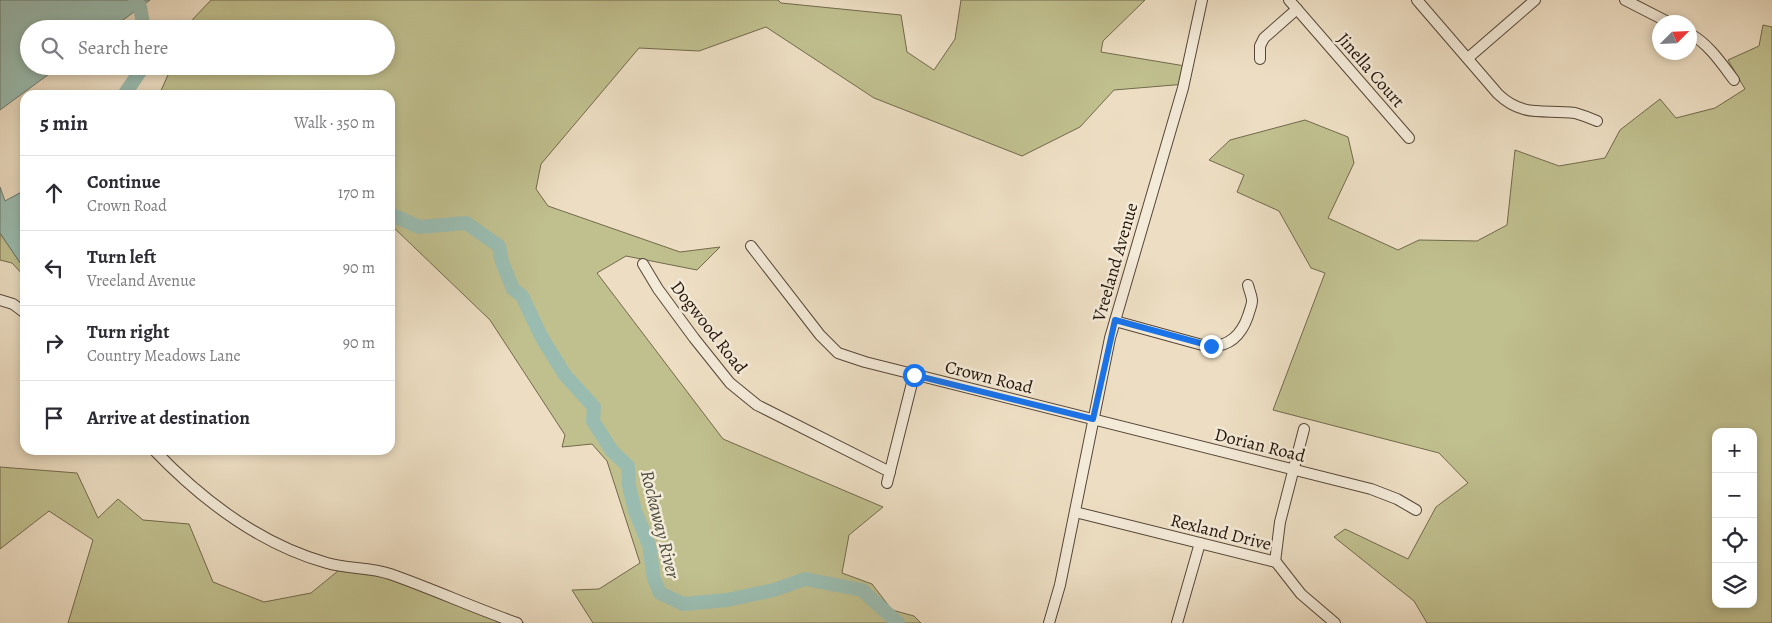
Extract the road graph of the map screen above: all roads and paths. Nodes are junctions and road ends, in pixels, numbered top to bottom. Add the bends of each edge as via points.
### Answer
1 (1202, 0) edge
2 (1289, 0) edge
3 (1418, 0) edge
4 (1535, 0) edge
5 (1625, 0) edge
6 (1297, 9) junction
7 (1654, 15) edge
8 (1697, 39) edge
9 (1468, 58) junction
10 (1260, 59) dead end
11 (1734, 80) dead end
12 (1597, 121) dead end
13 (1409, 138) dead end
14 (750, 246) dead end
15 (643, 264) dead end
16 (1248, 285) dead end
17 (0, 300) edge
18 (20, 309) edge
19 (1115, 320) junction
20 (914, 375) junction
21 (1093, 419) junction
22 (1304, 429) dead end
23 (159, 455) edge
24 (1293, 470) junction
25 (890, 472) junction
26 (887, 483) dead end
27 (1416, 510) dead end
28 (1075, 512) junction
29 (1200, 543) junction
30 (1275, 562) junction
31 (517, 623) edge
32 (1049, 623) edge
33 (1177, 623) edge
34 (1335, 623) edge

1 - 19 street, Vreeland Avenue via 1183,88
2 - 6 street, Jinella Court
3 - 9 street
4 - 9 street
5 - 7 street
6 - 10 street via 1264,38
6 - 13 street, Jinella Court
8 - 11 street
9 - 12 street via 1509,104 1533,112 1576,114
14 - 20 street, Crown Road via 820,336 838,353
15 - 25 street, Dogwood Road via 658,289 730,383 757,405
16 - 19 street via 1252,301 1244,326 1235,338 1222,345 1206,346
17 - 18 street
19 - 21 street, Vreeland Avenue
20 - 21 street, Crown Road
20 - 25 street
21 - 24 street, Dorian Road
21 - 28 street, Vreeland Avenue
22 - 24 street
23 - 31 street via 207,500 285,547 328,564 388,573
24 - 27 street, Dorian Road via 1371,489
24 - 30 street via 1280,522
25 - 26 street
28 - 29 street, Rexland Drive
28 - 32 street, Vreeland Avenue
29 - 30 street, Rexland Drive
29 - 33 street
30 - 34 street, Rexland Drive via 1302,594

